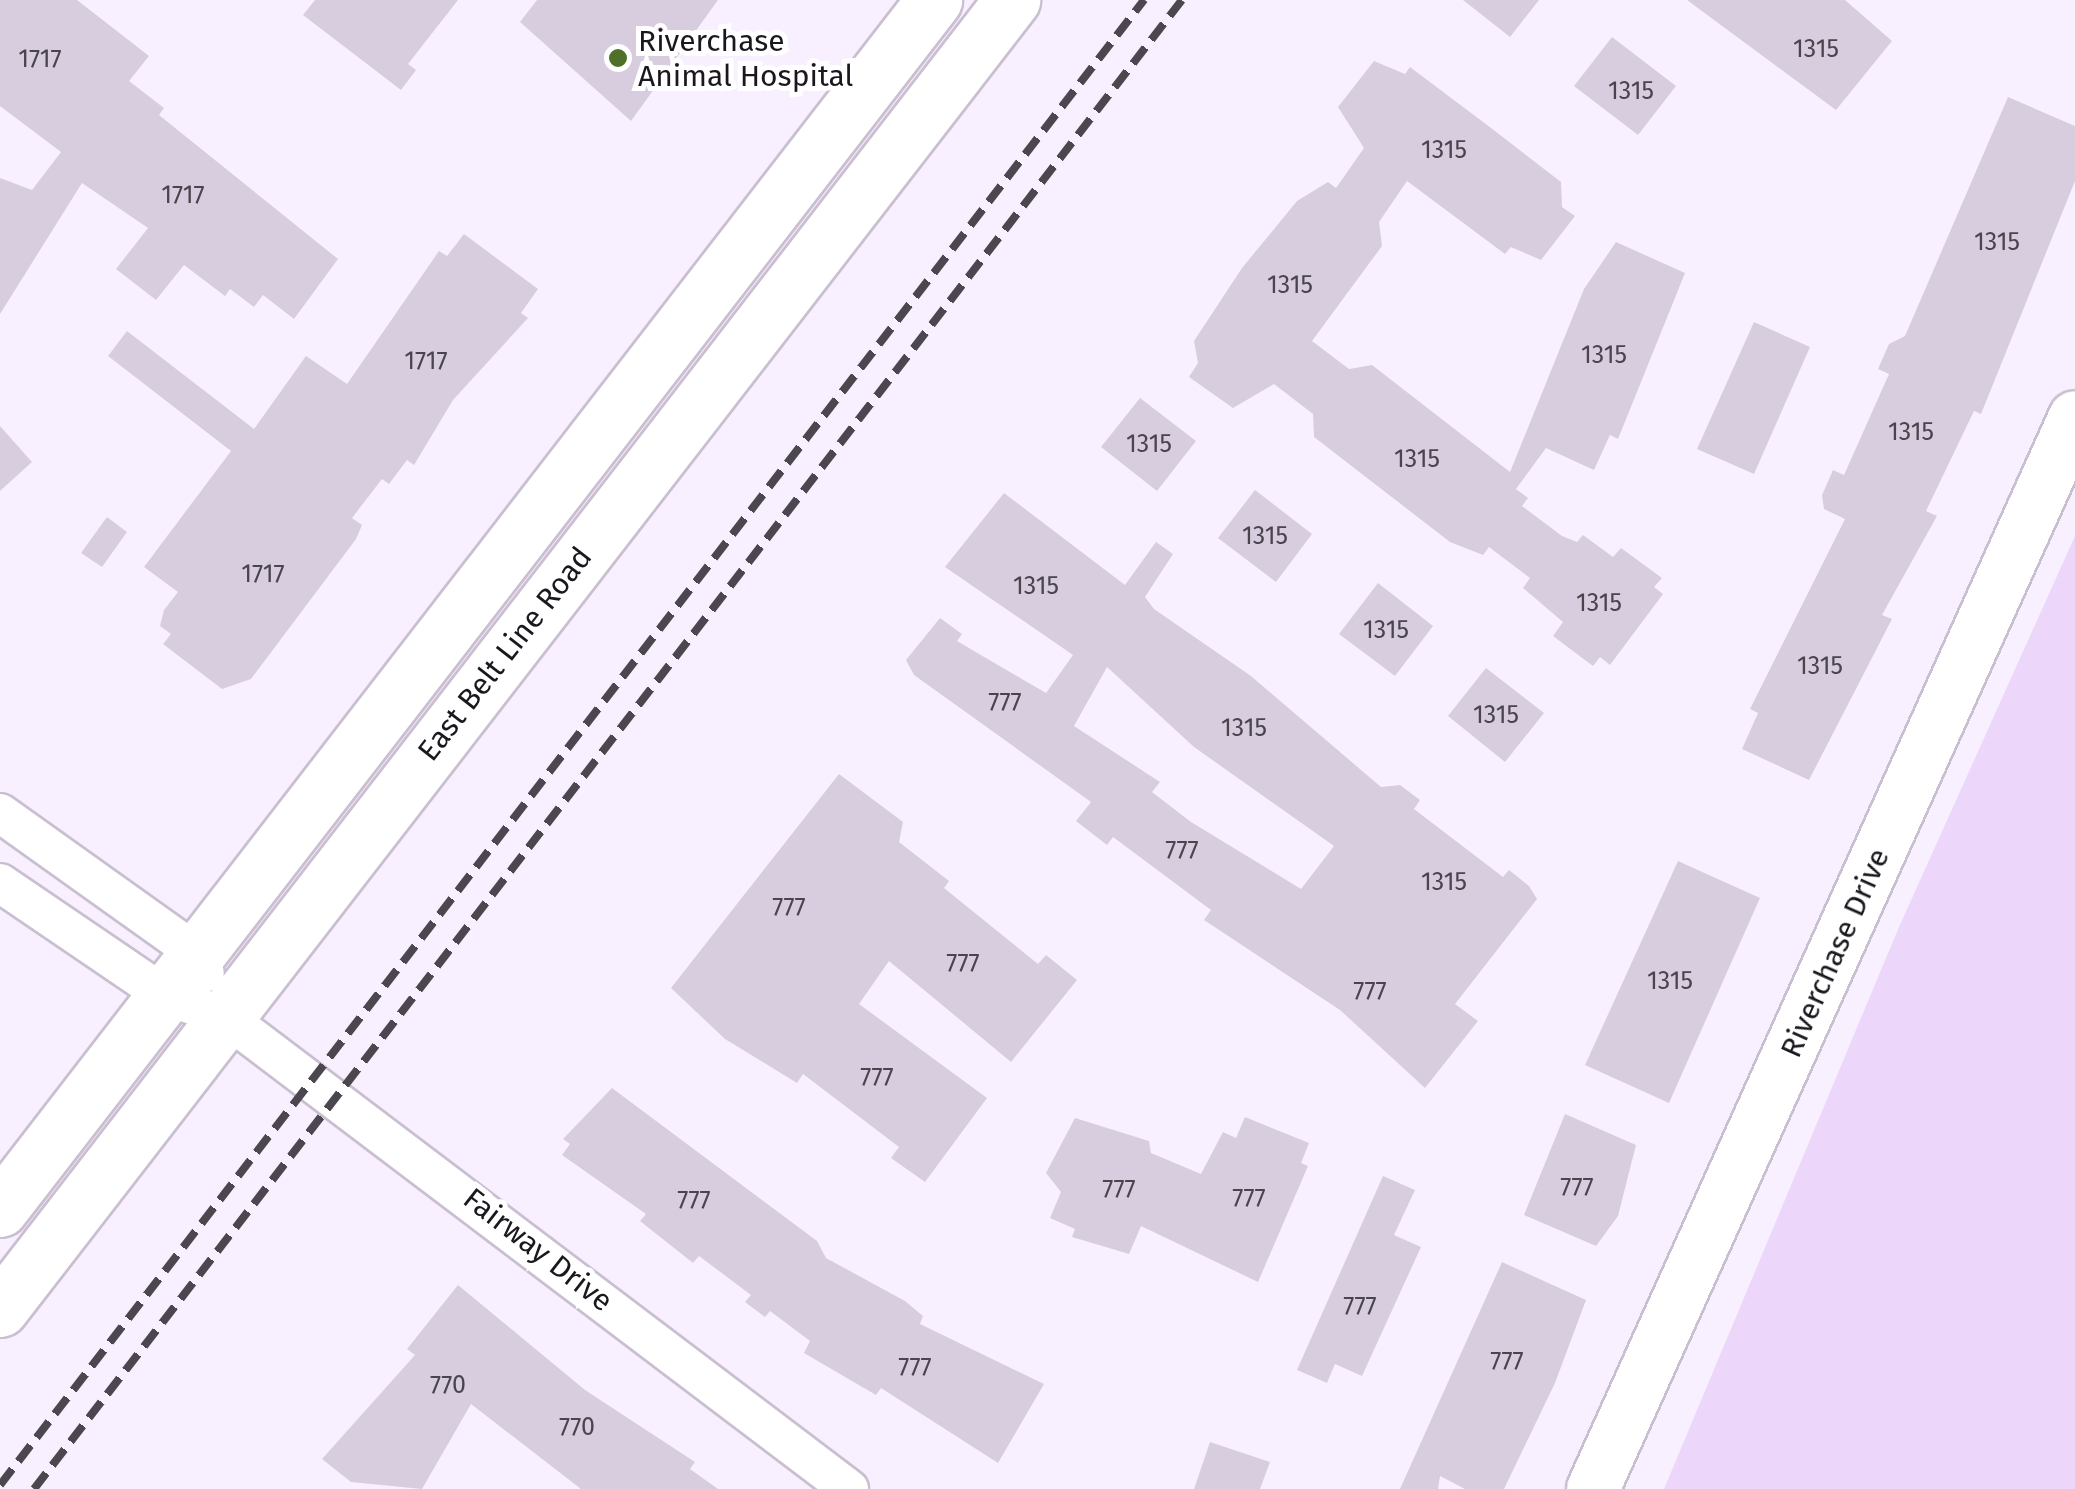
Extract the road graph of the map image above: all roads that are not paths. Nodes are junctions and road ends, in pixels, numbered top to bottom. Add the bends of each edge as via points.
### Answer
1 (934, 0) edge
2 (1012, 0) edge
3 (2075, 417) edge
4 (0, 814) edge
5 (0, 883) edge
6 (180, 974) junction
7 (224, 1016) junction
8 (0, 1209) edge
9 (0, 1309) edge
10 (849, 1489) edge
11 (1593, 1489) edge

1 - 6 main road, East Belt Line Road
2 - 7 main road, East Belt Line Road
3 - 11 street, Riverchase Drive
4 - 6 street, Fairway Drive
5 - 6 street, Fairway Drive
6 - 7 street, Fairway Drive
6 - 7 street, Fairway Drive
6 - 8 main road, East Belt Line Road
7 - 9 main road, East Belt Line Road
7 - 10 street, Fairway Drive

